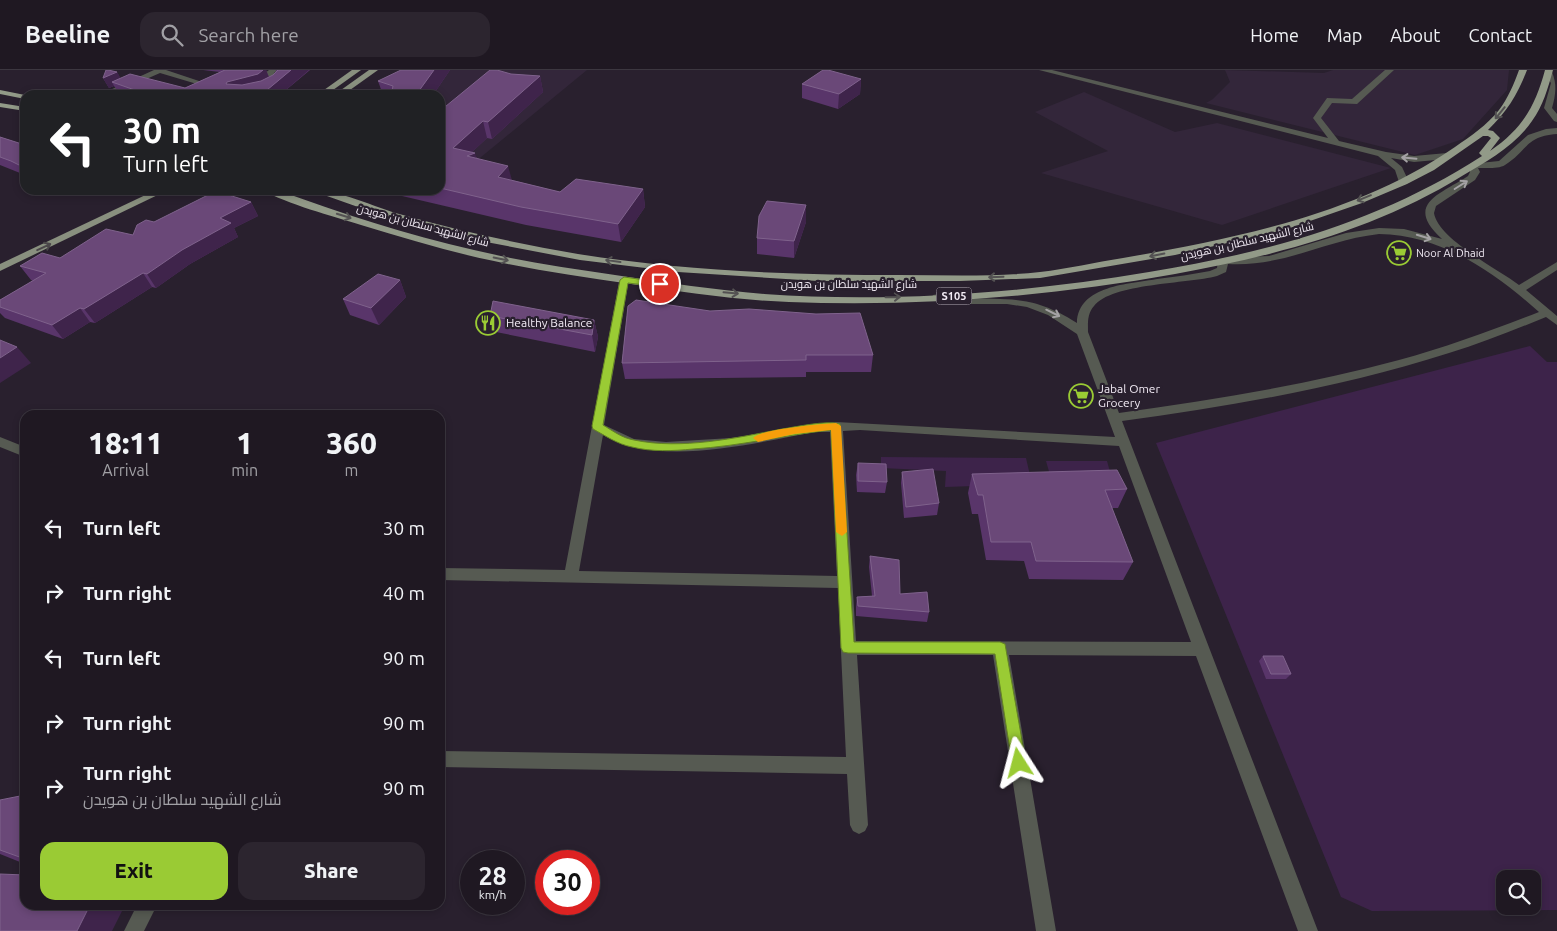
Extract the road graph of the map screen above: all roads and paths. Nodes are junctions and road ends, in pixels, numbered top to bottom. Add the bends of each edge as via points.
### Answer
1 (159, 70) edge
2 (274, 70) edge
3 (357, 70) edge
4 (374, 70) edge
5 (1043, 70) edge
6 (1390, 70) edge
7 (1523, 70) edge
8 (1549, 72) edge
9 (114, 90) edge
10 (195, 90) edge
11 (262, 90) edge
12 (328, 90) edge
13 (345, 90) edge
14 (0, 93) edge
15 (20, 96) edge
16 (0, 104) edge
17 (20, 108) edge
18 (1557, 119) edge
19 (1557, 131) edge
20 (1481, 133) junction
21 (1335, 141) junction
22 (1372, 152) junction
23 (1447, 156) junction
24 (1477, 163) junction
25 (1404, 182) junction
26 (133, 195) edge
27 (153, 195) edge
28 (283, 195) edge
29 (331, 195) edge
30 (1467, 254) junction
31 (0, 257) edge
32 (1223, 261) junction
33 (1557, 264) edge
34 (0, 268) edge
35 (818, 278) junction
36 (624, 280) junction
37 (701, 290) junction
38 (1520, 290) junction
39 (937, 297) junction
40 (1547, 313) junction
41 (1557, 322) edge
42 (1082, 332) junction
43 (1114, 418) junction
44 (597, 426) junction
45 (836, 426) junction
46 (0, 442) edge
47 (1123, 442) junction
48 (20, 450) edge
49 (445, 574) edge
50 (571, 577) junction
51 (844, 582) junction
52 (848, 648) junction
53 (1000, 648) junction
54 (1201, 649) junction
55 (445, 759) edge
56 (856, 766) junction
57 (859, 825) dead end
58 (144, 910) edge
59 (134, 931) edge
60 (1046, 931) edge
61 (1308, 931) edge

1 - 9 street
1 - 10 street via 211,83
2 - 11 street via 269,73 278,80
3 - 12 main road
4 - 13 main road
5 - 21 street
6 - 21 street via 1354,102 1330,100 1317,118
7 -> 20 highway, شارع الشهيد سلطان بن هويدن / S105 via 1502,112
8 - 18 street via 1555,83 1548,108
8 - 24 highway, شارع الشهيد سلطان بن هويدن / S105 via 1530,118 1506,145
14 - 15 highway
16 - 17 highway
19 - 24 street via 1528,137 1501,164
20 - 23 highway, شارع الشهيد سلطان بن هويدن / S105
20 - 24 highway via 1490,133 1496,138
21 - 22 street
23 -> 22 street via 1414,159
22 - 25 street via 1399,169
23 - 25 highway, شارع الشهيد سلطان بن هويدن / S105
30 -> 24 street via 1432,222 1429,209 1472,178
24 - 32 highway, شارع الشهيد سلطان بن هويدن / S105 via 1427,195 1349,227 1292,245
25 -> 35 highway, شارع الشهيد سلطان بن هويدن / S105 via 1281,228 1108,264 1040,275 1003,277
26 - 31 main road
34 -> 27 main road
28 -> 36 highway, شارع الشهيد سلطان بن هويدن / S105 via 446,247
35 -> 29 highway, شارع الشهيد سلطان بن هويدن / S105 via 678,269 529,248 465,235
32 -> 30 street via 1264,260 1354,235 1393,230 1419,235
30 - 38 street
32 - 39 highway, شارع الشهيد سلطان بن هويدن / S105 via 1069,287
32 - 42 street via 1222,270 1213,274 1104,293 1082,314
33 - 38 street
35 - 37 highway via 776,282 708,278 697,282
36 - 37 highway, شارع الشهيد سلطان بن هويدن / S105
36 - 44 street
37 -> 39 highway, شارع الشهيد سلطان بن هويدن / S105 via 802,299
38 - 40 street
39 -> 42 street via 962,302 997,300 1036,306 1066,320
40 - 41 street
40 - 43 street via 1445,351 1337,380 1220,404
42 - 43 street
43 - 47 street
44 - 45 street via 633,444 666,447 731,443
44 - 50 street
45 - 47 street via 884,426
45 - 51 street
46 - 48 street
47 - 54 street
49 - 50 street
50 - 51 street
51 - 52 street
52 - 53 street
52 - 56 street
53 - 54 street
53 - 60 street
54 - 61 street
55 - 56 street
56 - 57 street
58 - 59 street

